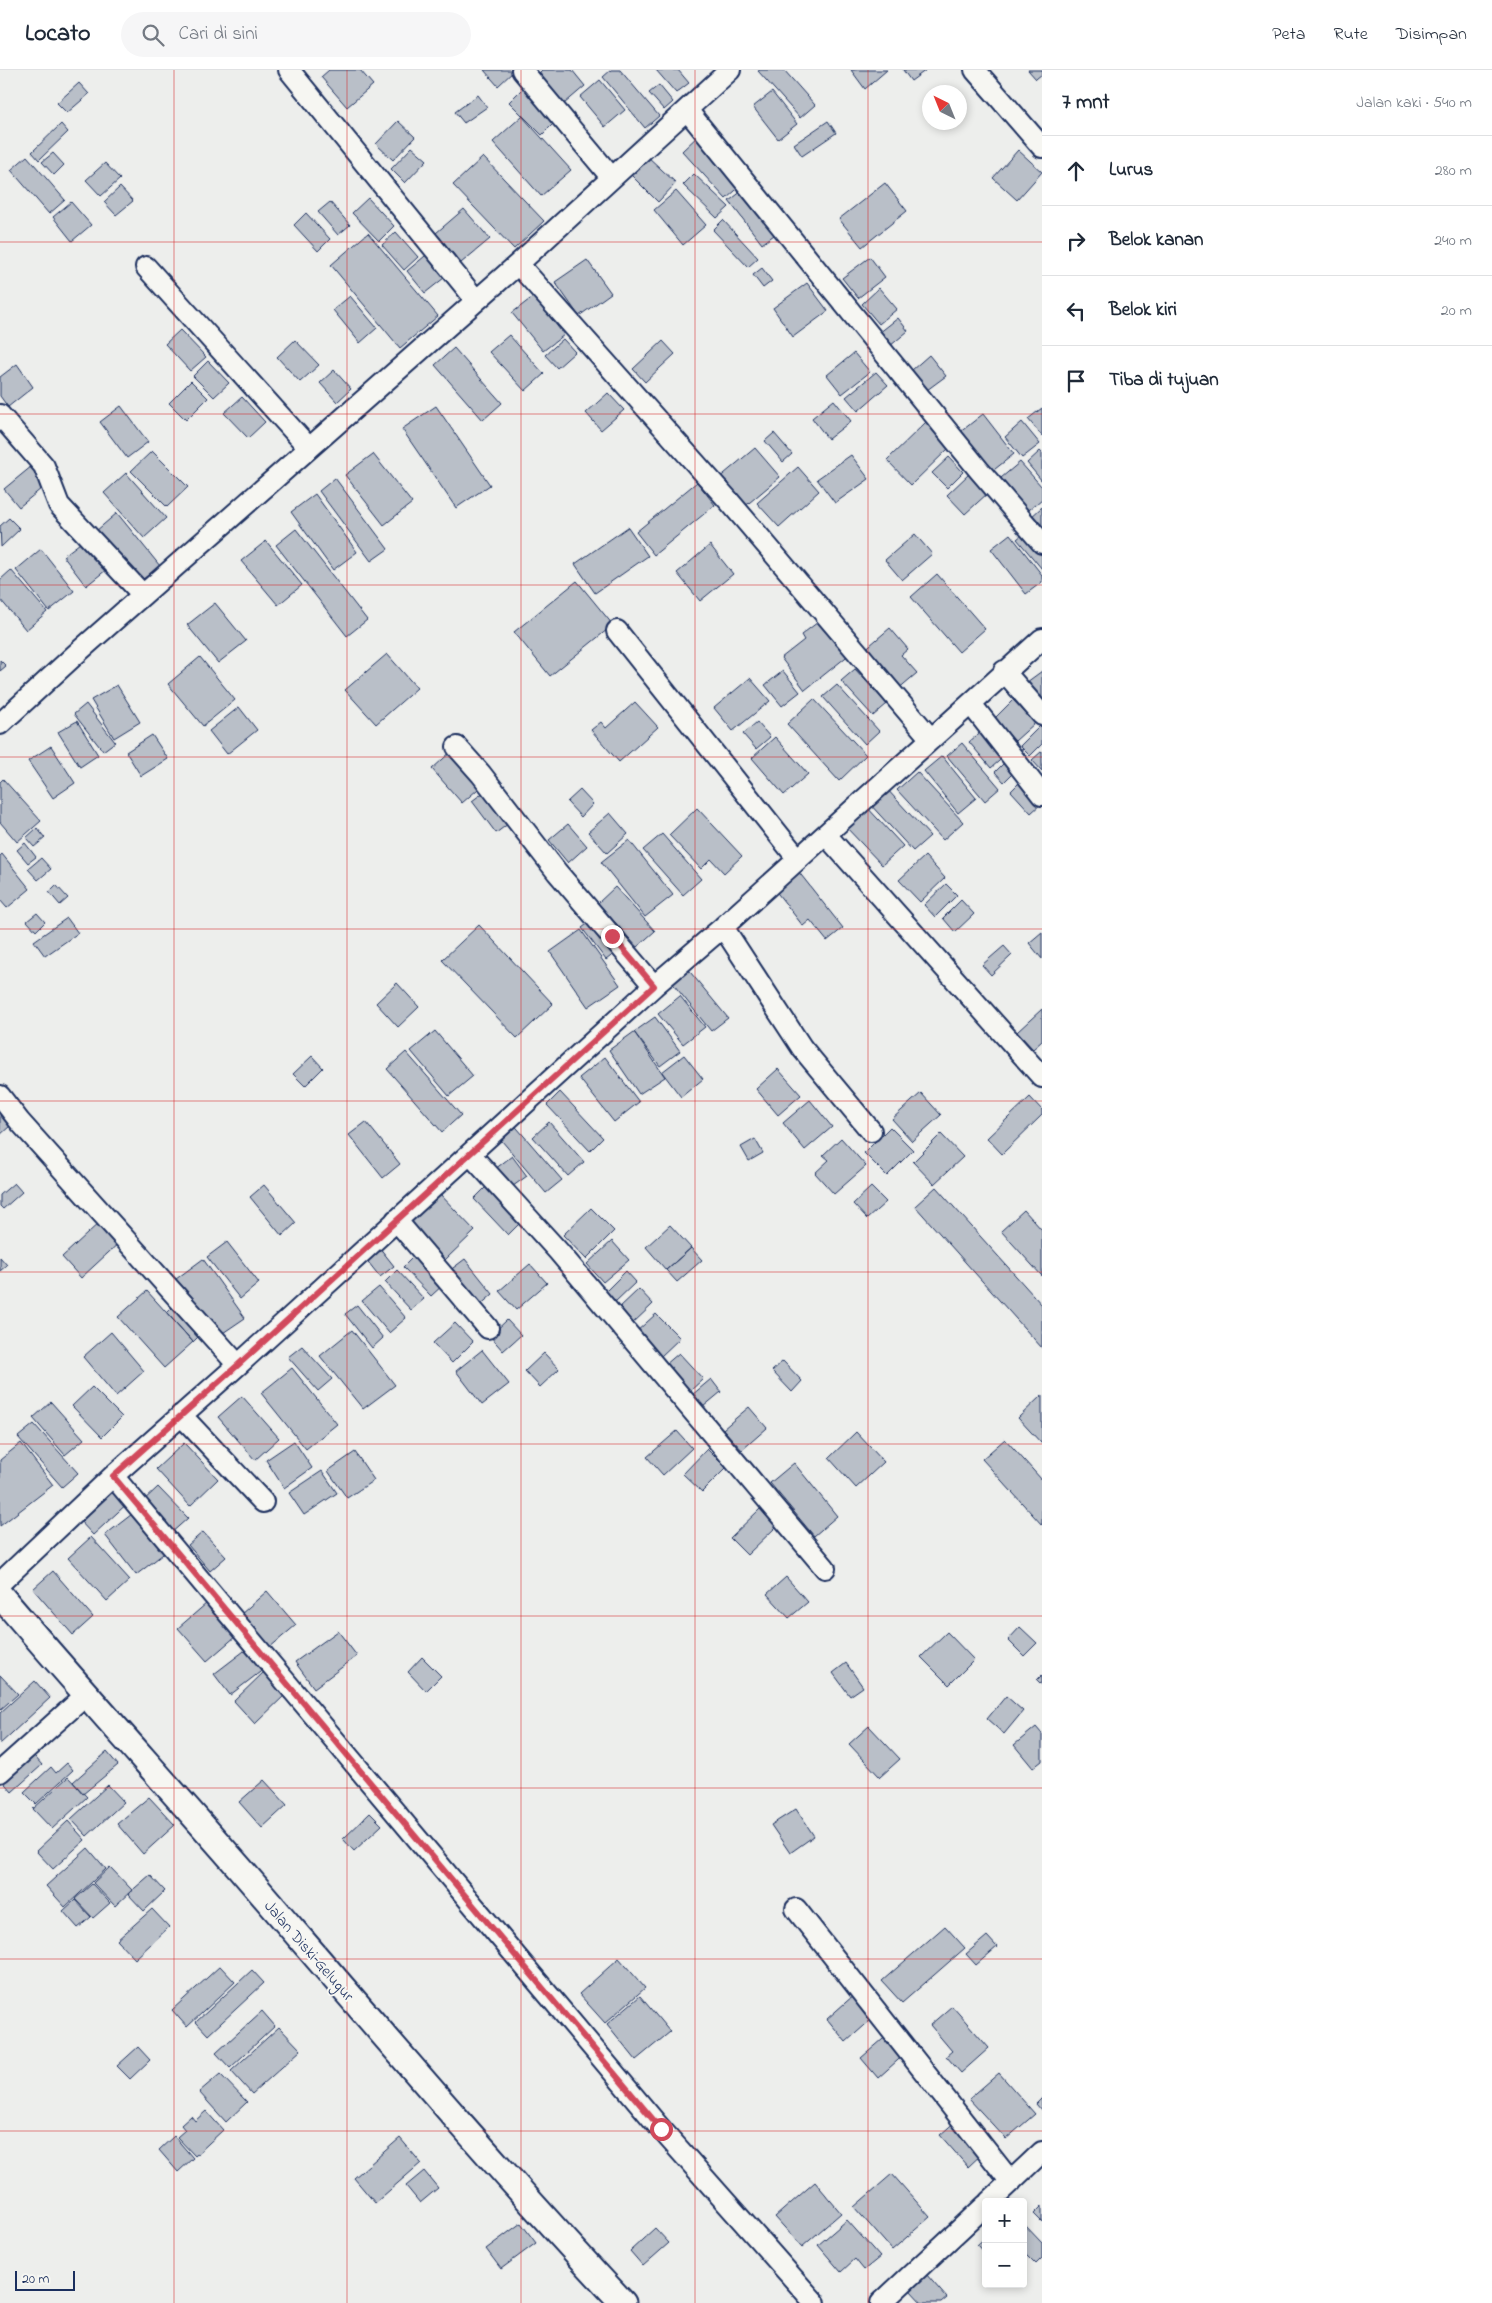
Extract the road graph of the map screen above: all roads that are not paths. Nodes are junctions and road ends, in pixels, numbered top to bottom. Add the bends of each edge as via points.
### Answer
1 (289, 70) edge
2 (522, 70) edge
3 (730, 70) edge
4 (975, 70) edge
5 (687, 110) junction
6 (1042, 147) edge
7 (612, 178) junction
8 (518, 264) junction
9 (146, 267) dead end
10 (476, 300) junction
11 (0, 415) edge
12 (309, 448) junction
13 (1042, 543) edge
14 (143, 595) junction
15 (617, 630) dead end
16 (1042, 639) edge
17 (1004, 671) junction
18 (971, 704) junction
19 (1042, 716) edge
20 (1, 720) edge
21 (931, 739) junction
22 (457, 747) dead end
23 (1042, 795) edge
24 (826, 835) junction
25 (798, 859) junction
26 (723, 927) junction
27 (654, 986) junction
28 (1042, 1077) edge
29 (0, 1096) edge
30 (871, 1131) dead end
31 (470, 1154) junction
32 (396, 1220) junction
33 (488, 1328) dead end
34 (238, 1365) junction
35 (181, 1415) junction
36 (113, 1476) junction
37 (263, 1502) dead end
38 (825, 1568) dead end
39 (0, 1583) edge
40 (0, 1595) edge
41 (85, 1696) junction
42 (0, 1772) edge
43 (796, 1909) dead end
44 (1042, 2152) edge
45 (1011, 2182) junction
46 (993, 2198) edge
47 (982, 2209) edge
48 (623, 2303) edge
49 (815, 2303) edge
50 (881, 2303) edge

1 - 10 street
2 - 7 street
3 - 5 street
4 - 6 street
5 - 7 street
5 - 13 street
7 - 8 street
8 - 10 street
8 - 21 street via 729,501
9 - 12 street
10 - 12 street
11 - 14 street via 44,466 59,504
12 - 14 street
14 - 20 street
15 - 25 street
16 - 17 street
17 - 18 street
17 - 19 street
18 - 21 street
18 - 23 street
21 - 24 street
22 - 27 street
24 - 25 street
24 - 28 street
25 - 26 street
26 - 27 street
26 - 30 street via 802,1048
27 - 31 street
29 - 34 street
31 - 32 street
31 - 38 street via 559,1252
32 - 33 street
32 - 34 street
34 - 35 street
35 - 36 street
35 - 37 street
36 - 39 street
36 - 49 street via 661,2129
40 - 41 main road, Jalan Diski–Gelugur
41 - 42 street
41 - 48 main road, Jalan Diski–Gelugur via 553,2228
43 - 45 street
44 - 45 street
45 - 46 street
47 - 50 street

